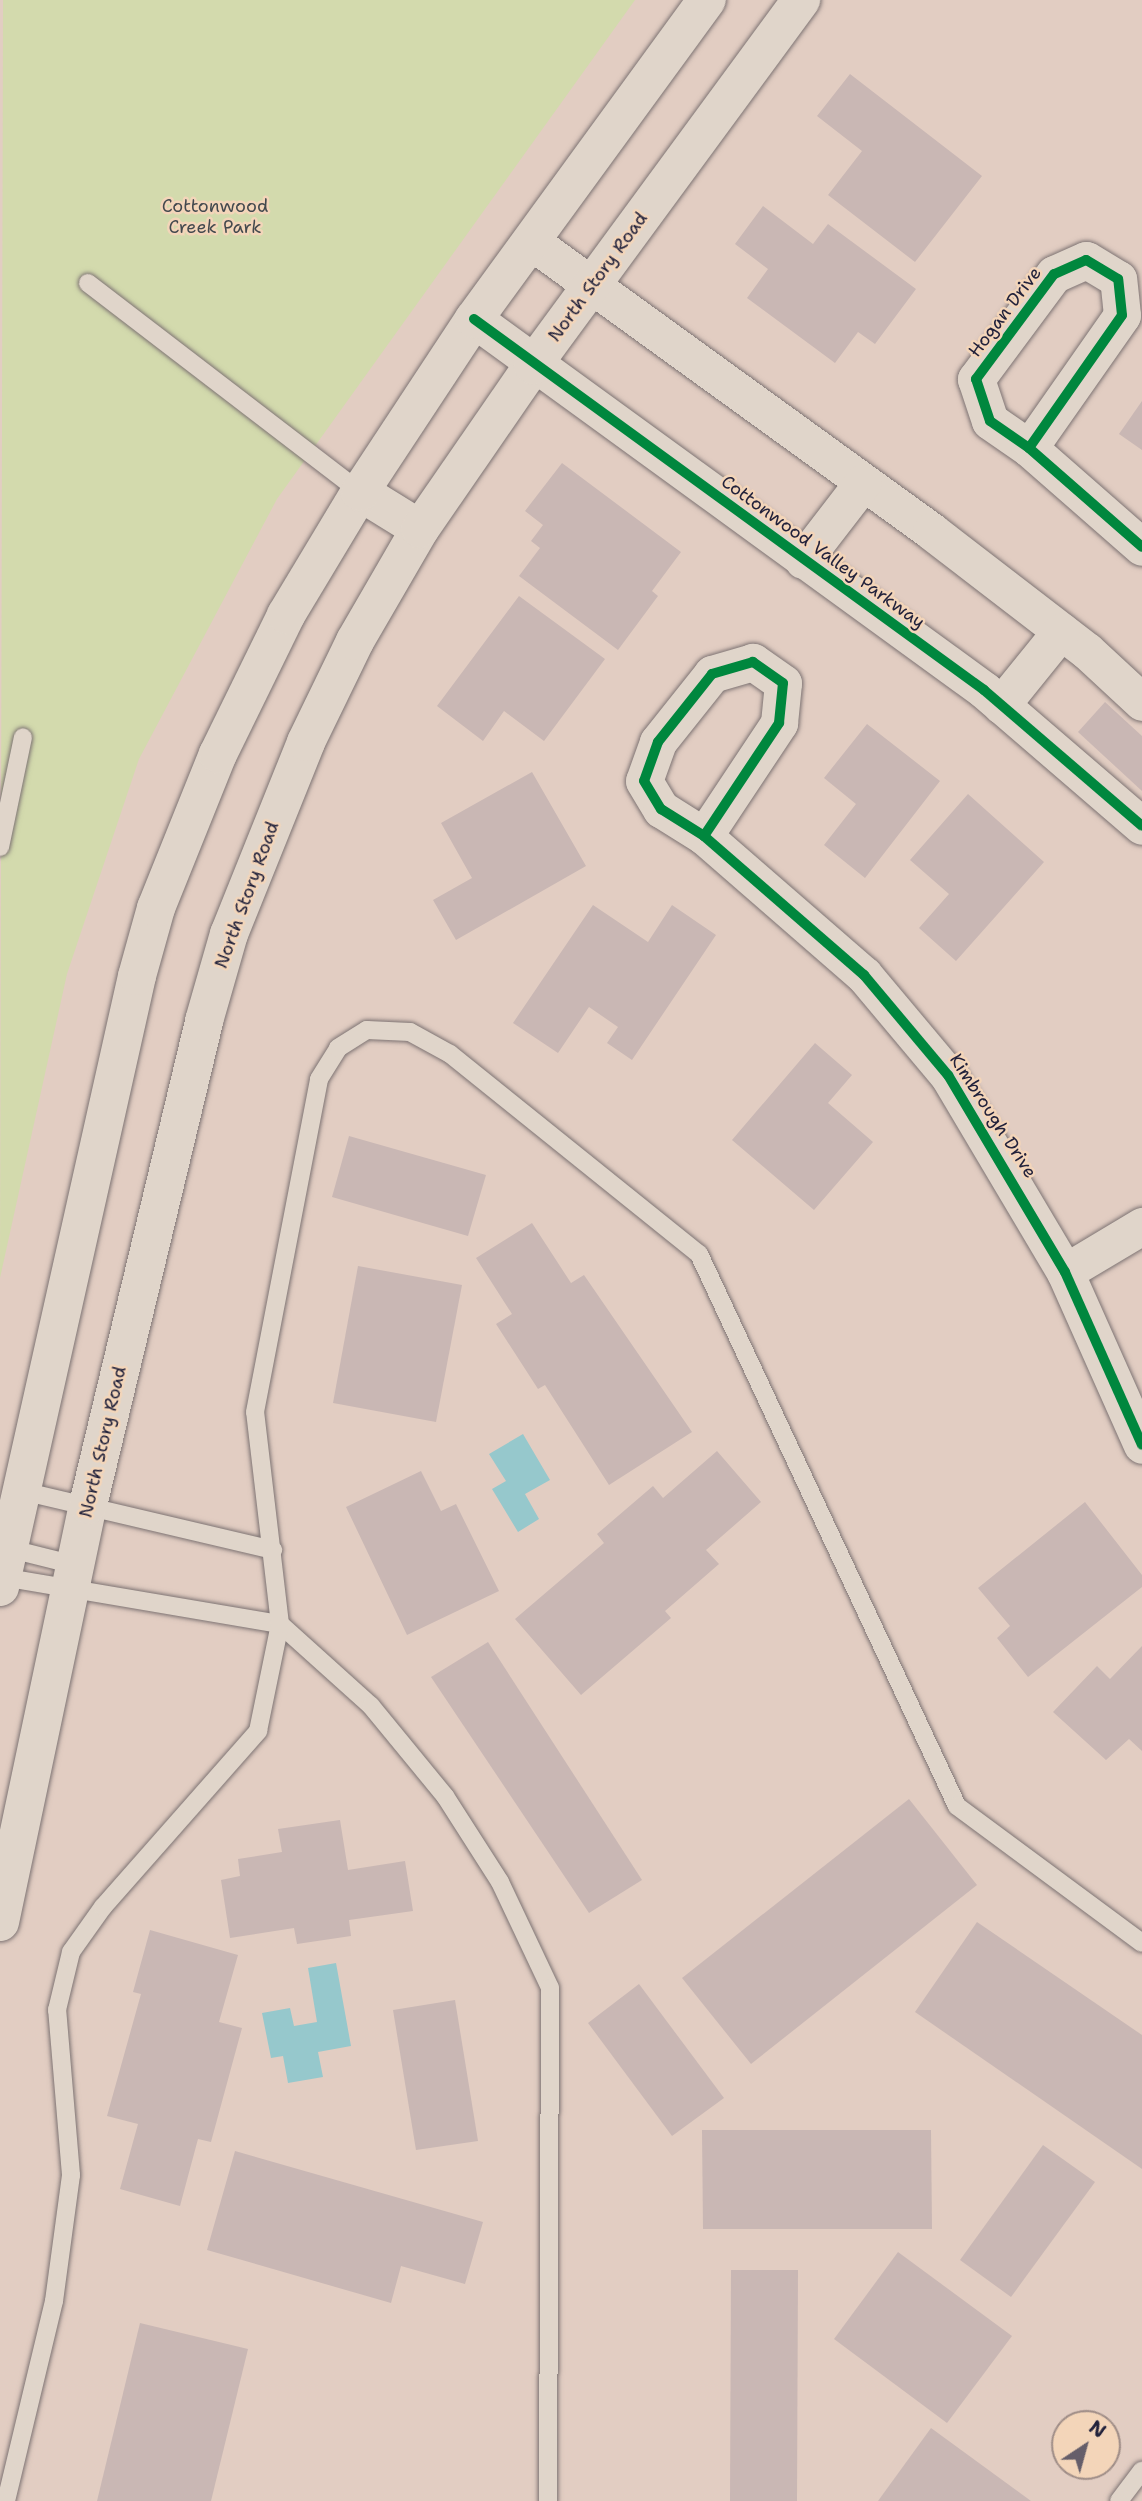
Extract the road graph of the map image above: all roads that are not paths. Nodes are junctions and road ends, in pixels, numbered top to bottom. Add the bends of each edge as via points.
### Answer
1 (706, 0) edge
2 (801, 0) edge
3 (533, 242) junction
4 (88, 283) dead end
5 (590, 287) junction
6 (474, 319) junction
7 (533, 365) junction
8 (1029, 447) junction
9 (863, 482) junction
10 (360, 492) junction
11 (420, 529) junction
12 (1142, 547) edge
13 (803, 559) junction
14 (1061, 631) junction
15 (1142, 702) edge
16 (1001, 705) junction
17 (23, 737) dead end
18 (1142, 826) edge
19 (704, 836) junction
20 (0, 847) edge
21 (1142, 1226) edge
22 (1065, 1272) junction
23 (1142, 1445) edge
24 (22, 1491) junction
25 (88, 1505) junction
26 (273, 1550) junction
27 (3, 1565) edge
28 (73, 1576) junction
29 (280, 1624) junction
30 (0, 1922) edge
31 (1142, 1943) edge
32 (1142, 2471) edge
33 (6, 2501) edge
34 (548, 2501) edge
35 (1119, 2501) edge

1 - 3 main road
2 - 5 main road, North Story Road
3 - 5 street
3 - 6 main road
4 - 10 lane
5 - 7 main road, North Story Road
5 - 9 street
6 - 7 street, Cottonwood Valley Parkway
6 - 10 main road
7 - 11 main road, North Story Road
7 - 13 street, Cottonwood Valley Parkway
8 - 8 street, Hogan Drive via 1122,315 1118,279 1086,260 1054,274 976,379 990,421
8 - 12 street, Hogan Drive
9 - 13 street, Cottonwood Valley Parkway
9 - 14 street
10 - 11 main road
10 - 24 main road via 286,615 218,754 156,908
11 - 25 main road, North Story Road via 355,641 306,742 229,934
13 - 16 street, Cottonwood Valley Parkway
14 - 15 street
14 - 16 street
16 - 18 street, Cottonwood Valley Parkway
17 - 20 lane
19 - 19 street, Kimbrough Drive via 779,723 783,683 753,662 712,674 658,742 644,781 660,809
19 - 22 street, Kimbrough Drive via 864,975 948,1076
21 - 22 street
22 - 23 street, Kimbrough Drive
24 - 25 lane
24 - 27 main road
25 - 26 lane
25 - 28 main road, North Story Road
26 - 29 lane
26 - 31 lane via 254,1412 319,1079 338,1048 367,1030 410,1032 450,1054 699,1254 957,1806
27 - 28 lane
27 - 28 lane
28 - 29 lane
28 - 30 main road, North Story Road
29 - 33 lane via 258,1731 103,1907 71,1952 57,2010 71,2175 54,2301
29 - 34 lane via 370,1706 445,1796 500,1882 550,1988
32 - 35 lane

